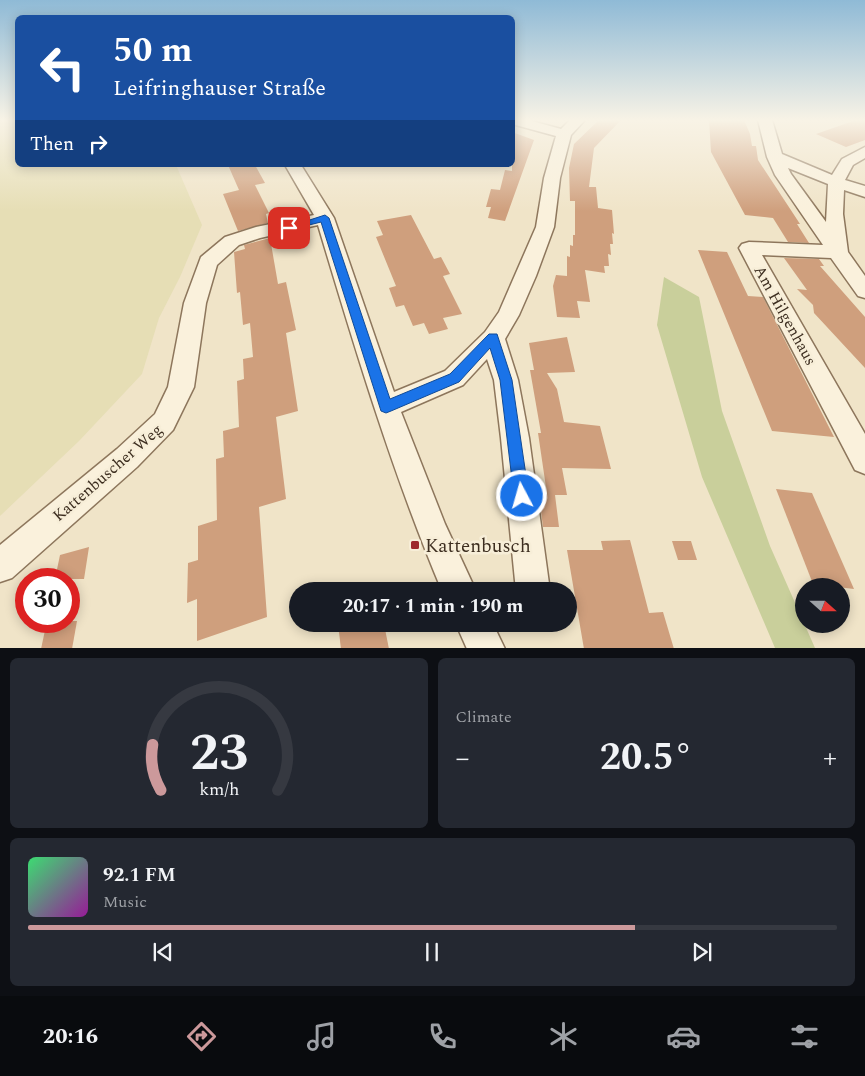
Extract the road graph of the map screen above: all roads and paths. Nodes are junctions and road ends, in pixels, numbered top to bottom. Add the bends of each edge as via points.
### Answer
1 (562, 150) edge
2 (773, 150) edge
3 (865, 152) edge
4 (775, 157) junction
5 (294, 167) edge
6 (836, 182) junction
7 (865, 192) edge
8 (325, 218) junction
9 (838, 252) junction
10 (865, 291) edge
11 (493, 338) junction
12 (386, 407) junction
13 (865, 461) edge
14 (0, 566) edge
15 (455, 582) edge
16 (532, 582) edge
17 (479, 632) edge
18 (488, 648) edge

1 - 11 street via 552,178 545,228 519,292
2 - 4 street
3 - 6 street via 847,162
4 - 6 street
4 - 9 street via 783,174
5 - 8 street
6 - 7 street
6 - 9 street via 834,214
8 - 12 street
8 - 14 street, Kattenbuscher Weg via 232,241 208,262 195,303 182,387 164,422 127,458
9 - 10 street
9 - 13 street, Am Hilgenhaus via 749,248
11 - 12 street via 454,378
11 - 16 street via 506,380
12 - 15 street
17 - 18 street

